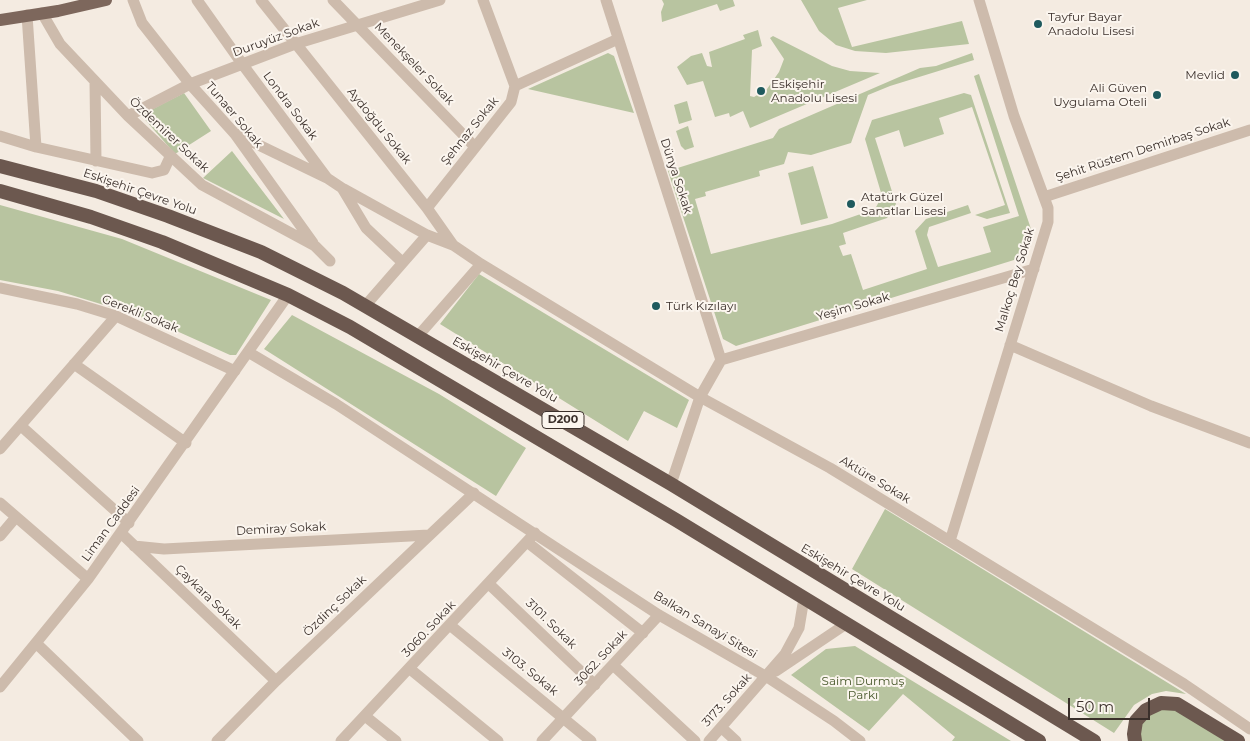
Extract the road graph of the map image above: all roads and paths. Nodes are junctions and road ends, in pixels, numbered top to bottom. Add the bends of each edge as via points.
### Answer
1 (106, 0) edge
2 (133, 0) edge
3 (197, 0) edge
4 (261, 0) edge
5 (333, 0) edge
6 (440, 0) edge
7 (483, 0) edge
8 (606, 0) edge
9 (979, 0) edge
10 (42, 13) junction
11 (27, 15) junction
12 (0, 20) edge
13 (356, 24) junction
14 (618, 40) junction
15 (295, 44) junction
16 (243, 65) junction
17 (95, 81) junction
18 (190, 84) junction
19 (515, 86) junction
20 (128, 116) junction
21 (1250, 130) edge
22 (235, 134) junction
23 (0, 136) edge
24 (36, 147) junction
25 (475, 147) junction
26 (170, 157) junction
27 (96, 161) junction
28 (0, 166) edge
29 (328, 178) junction
30 (342, 188) junction
31 (0, 191) edge
32 (1044, 197) junction
33 (427, 208) junction
34 (427, 235) junction
35 (453, 245) junction
36 (315, 246) junction
37 (330, 262) dead end
38 (402, 262) junction
39 (481, 264) junction
40 (1034, 269) junction
41 (0, 288) edge
42 (288, 295) junction
43 (365, 306) junction
44 (116, 316) junction
45 (418, 336) junction
46 (1010, 344) junction
47 (248, 352) junction
48 (721, 360) junction
49 (74, 364) junction
50 (235, 371) junction
51 (700, 397) junction
52 (21, 426) junction
53 (186, 443) junction
54 (1250, 443) edge
55 (0, 449) edge
56 (671, 484) junction
57 (474, 493) junction
58 (0, 503) edge
59 (16, 517) junction
60 (128, 523) junction
61 (121, 533) junction
62 (429, 535) junction
63 (0, 536) edge
64 (531, 537) junction
65 (950, 542) junction
66 (134, 546) junction
67 (88, 579) junction
68 (489, 584) junction
69 (804, 598) junction
70 (659, 615) junction
71 (846, 624) junction
72 (451, 626) junction
73 (643, 633) junction
74 (37, 644) junction
75 (613, 665) junction
76 (410, 669) junction
77 (767, 677) junction
78 (276, 681) junction
79 (595, 685) junction
80 (0, 687) edge
81 (365, 716) junction
82 (564, 718) junction
83 (722, 728) junction
84 (1250, 729) edge
85 (138, 741) edge
86 (217, 741) edge
87 (341, 741) edge
88 (396, 741) edge
89 (498, 741) edge
90 (542, 741) edge
91 (591, 741) edge
92 (695, 741) edge
93 (709, 741) edge
94 (736, 741) edge
95 (860, 741) edge
96 (1039, 741) edge
97 (1094, 741) edge
98 (1136, 741) edge
99 (1238, 741) edge

1 - 10 main road
2 - 18 street, Tunaer Sokak via 142,23
3 - 16 street, Londra Sokak
4 - 15 street, Aydoğdu Sokak
5 - 13 street, Menekşeler Sokak
6 - 13 street, Duruyüz Sokak
7 - 19 street
8 - 14 street, Dünya Sokak
9 - 32 street, Malkoç Bey Sokak via 1014,116
10 - 11 main road
10 - 17 street, Özdemirer Sokak via 60,44
11 - 12 main road
11 - 24 street
13 - 15 street, Duruyüz Sokak
13 - 25 street, Menekşeler Sokak
14 - 19 street
14 - 48 street, Dünya Sokak
15 - 16 street, Duruyüz Sokak
15 - 33 street, Aydoğdu Sokak
16 - 18 street, Duruyüz Sokak
16 - 29 street, Londra Sokak
17 - 20 street, Özdemirer Sokak
17 - 27 street
18 - 20 street, Duruyüz Sokak
18 - 22 street, Tunaer Sokak
19 - 25 street, Şehnaz Sokak via 511,102
20 - 26 street, Özdemirer Sokak
21 - 32 street, Şehit Rüstem Demirbaş Sokak
22 - 29 street, Londra Sokak
22 - 36 street, Tunaer Sokak
23 - 24 street
24 - 27 street
25 - 33 street, Şehnaz Sokak
26 - 27 street via 164,170 152,174
26 - 36 street, Özdemirer Sokak via 202,185
28 - 43 highway, Eskişehir Çevre Yolu / D200 via 96,191 168,216 261,252
29 - 30 street, Londra Sokak
30 - 34 street
30 - 38 street, Londra Sokak via 366,228
31 - 42 highway, D200 via 92,217 162,242
32 - 40 street, Malkoç Bey Sokak via 1048,222
33 - 35 street, Aydoğdu Sokak
34 - 35 street
34 - 38 street
35 - 39 street, Aydoğdu Sokak
36 - 37 street, Özdemirer Sokak
38 - 43 street
39 - 45 street
39 - 51 street, Aktüre Sokak
40 - 46 street, Malkoç Bey Sokak
40 - 48 street, Yeşim Sokak
41 - 44 street, Gerekli Sokak
42 - 47 street, Liman Caddesi
42 - 69 highway, D200 via 350,327 538,437
43 - 45 highway, Eskişehir Çevre Yolu / D200
44 - 49 street
44 - 50 street, Gerekli Sokak
45 - 56 highway, Eskişehir Çevre Yolu / D200
46 - 54 street via 1146,403
46 - 65 street, Malkoç Bey Sokak
47 - 50 street, Liman Caddesi
47 - 57 street
48 - 51 street
49 - 52 street
49 - 53 street
50 - 53 street, Liman Caddesi
51 - 56 street
51 - 65 street, Aktüre Sokak via 830,468
52 - 55 street
52 - 60 street
53 - 60 street, Liman Caddesi
56 - 97 highway, Eskişehir Çevre Yolu / D200
57 - 62 street, Özdinç Sokak
57 - 64 street
58 - 59 street
59 - 63 street
59 - 67 street
60 - 61 street, Liman Caddesi
61 - 66 street, Çaykara Sokak
61 - 67 street, Liman Caddesi
62 - 66 street, Demiray Sokak via 192,548
62 - 78 street, Özdinç Sokak
64 - 68 street, 3060. Sokak
64 - 70 street, Balkan Sanayi Sitesi
64 - 73 street
65 - 84 street, Aktüre Sokak via 1184,684
66 - 78 street, Çaykara Sokak
67 - 74 street, Liman Caddesi
68 - 72 street, 3060. Sokak
68 - 79 street, 3101. Sokak
69 - 71 highway, D200
69 - 77 street, 3173. Sokak via 792,643
70 - 73 street, 3062. Sokak
70 - 77 street, Balkan Sanayi Sitesi
71 - 77 street
71 - 96 highway, D200
72 - 76 street, 3060. Sokak
72 - 82 street, 3103. Sokak
73 - 75 street, 3062. Sokak
74 - 80 street, Liman Caddesi
74 - 85 street
75 - 79 street, 3062. Sokak
75 - 92 street
76 - 81 street, 3060. Sokak
76 - 89 street
77 - 83 street, 3173. Sokak
77 - 95 street, Balkan Sanayi Sitesi
78 - 86 street, Özdinç Sokak
79 - 82 street, 3062. Sokak
81 - 87 street, 3060. Sokak
81 - 88 street
82 - 90 street, 3062. Sokak
82 - 91 street, 3103. Sokak
83 - 93 street, 3173. Sokak
83 - 94 street
98 - 99 highway via 1136,721 1146,710 1161,703 1177,704

